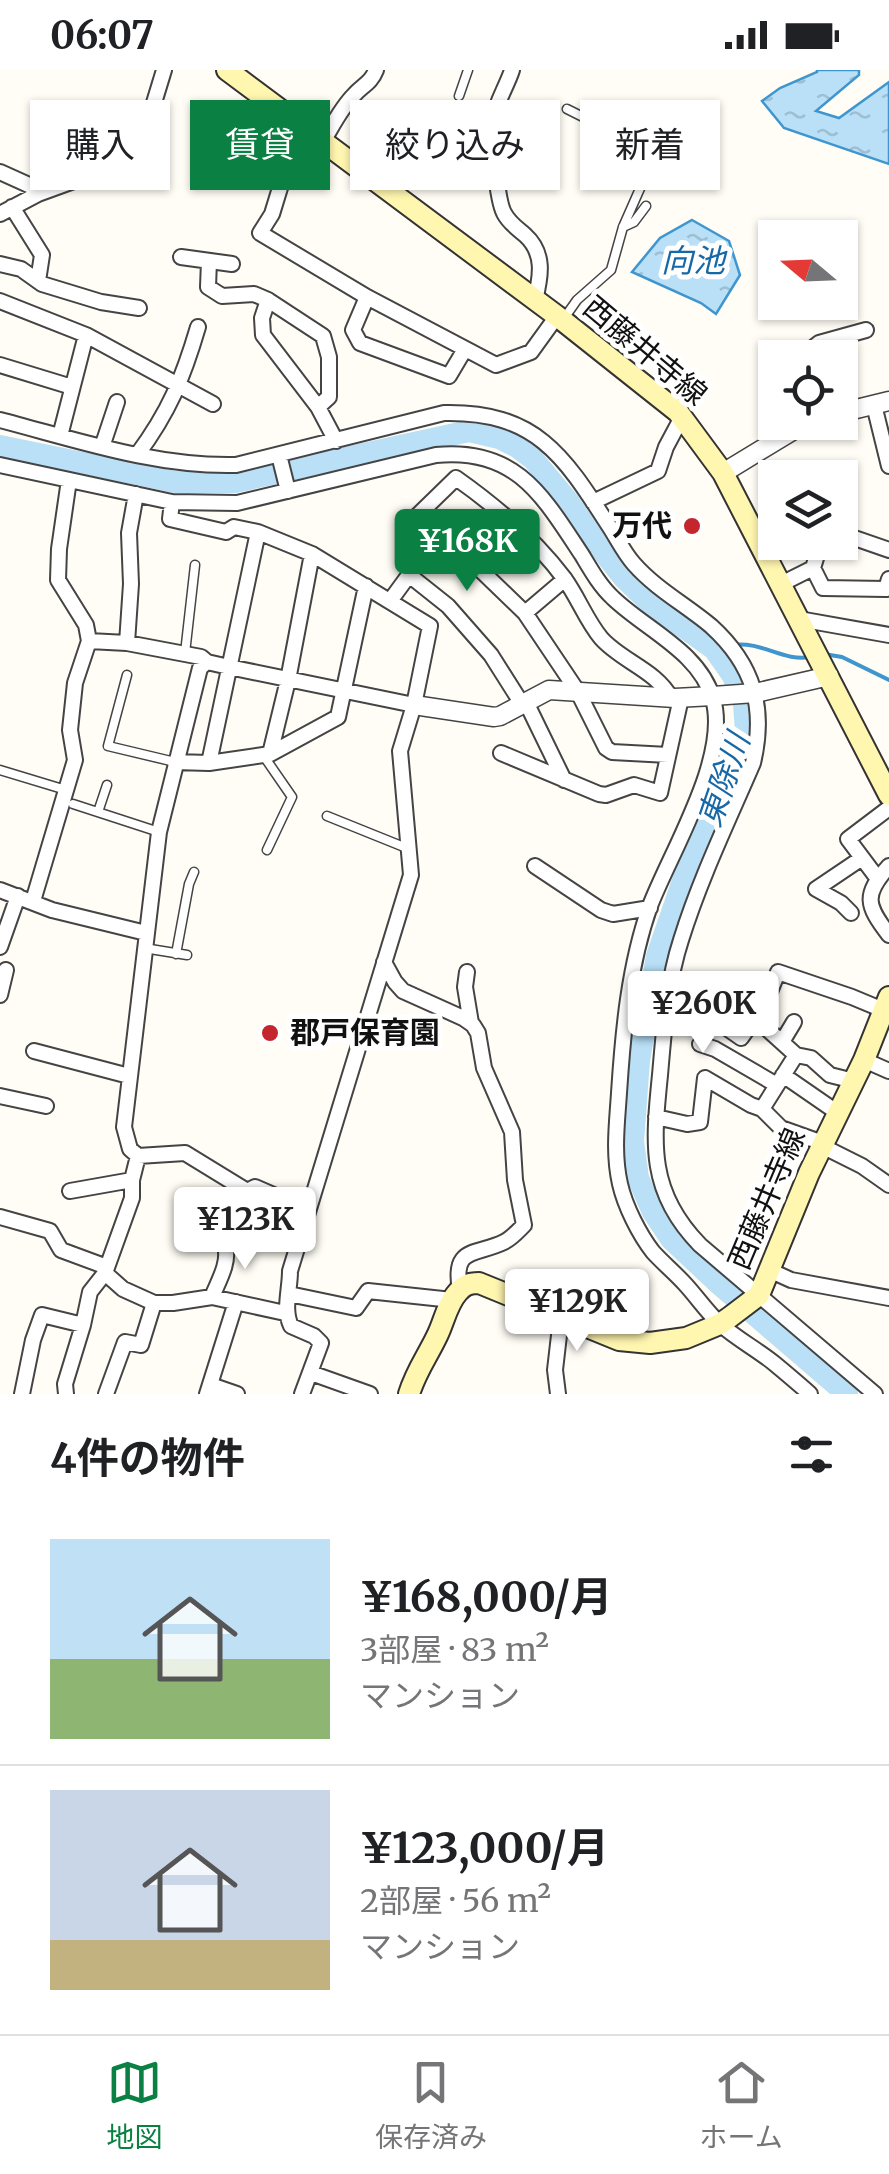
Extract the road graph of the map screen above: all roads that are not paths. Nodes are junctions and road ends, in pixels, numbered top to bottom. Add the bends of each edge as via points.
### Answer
1 (164, 70) edge
2 (227, 70) edge
3 (376, 70) edge
4 (468, 70) edge
5 (512, 70) edge
6 (460, 96) dead end
7 (276, 100) edge
8 (567, 109) dead end
9 (330, 131) edge
10 (330, 147) edge
11 (0, 172) edge
12 (279, 190) edge
13 (38, 194) junction
14 (646, 206) dead end
15 (6, 211) edge
16 (623, 226) junction
17 (181, 256) dead end
18 (209, 261) junction
19 (0, 264) edge
20 (232, 264) dead end
21 (38, 280) junction
22 (367, 298) junction
23 (268, 300) junction
24 (535, 300) junction
25 (0, 301) edge
26 (139, 308) dead end
27 (560, 319) junction
28 (198, 327) dead end
29 (866, 330) dead end
30 (86, 335) junction
31 (830, 340) edge
32 (465, 349) junction
33 (0, 365) edge
34 (180, 386) junction
35 (72, 387) junction
36 (117, 402) dead end
37 (882, 403) edge
38 (212, 404) dead end
39 (318, 408) junction
40 (682, 416) junction
41 (0, 420) edge
42 (60, 436) junction
43 (776, 440) edge
44 (336, 441) junction
45 (102, 447) junction
46 (137, 454) junction
47 (280, 458) junction
48 (0, 465) edge
49 (889, 466) edge
50 (723, 473) junction
51 (69, 480) junction
52 (287, 489) junction
53 (136, 494) junction
54 (172, 502) junction
55 (593, 502) junction
56 (258, 532) junction
57 (858, 539) edge
58 (889, 550) edge
59 (312, 554) junction
60 (816, 560) edge
61 (195, 565) dead end
62 (813, 568) junction
63 (565, 579) junction
64 (889, 579) edge
65 (782, 584) junction
66 (366, 586) junction
67 (390, 601) junction
68 (525, 613) junction
69 (800, 619) junction
70 (889, 635) edge
71 (88, 641) junction
72 (127, 643) junction
73 (185, 654) junction
74 (206, 662) junction
75 (822, 662) junction
76 (230, 667) junction
77 (127, 675) dead end
78 (288, 680) junction
79 (343, 692) junction
80 (578, 692) junction
81 (755, 693) junction
82 (713, 696) junction
83 (676, 698) junction
84 (524, 703) junction
85 (414, 705) junction
86 (500, 753) dead end
87 (267, 755) junction
88 (668, 755) junction
89 (175, 762) junction
90 (208, 763) junction
91 (0, 770) edge
92 (564, 780) junction
93 (107, 785) dead end
94 (889, 794) edge
95 (70, 797) junction
96 (889, 808) edge
97 (98, 812) junction
98 (327, 816) dead end
99 (159, 832) junction
100 (409, 849) junction
101 (267, 850) dead end
102 (862, 858) junction
103 (535, 866) dead end
104 (889, 866) edge
105 (194, 872) dead end
106 (878, 879) junction
107 (0, 890) edge
108 (26, 898) junction
109 (650, 908) junction
110 (852, 913) dead end
111 (889, 935) edge
112 (1, 940) edge
113 (145, 941) junction
114 (176, 954) junction
115 (187, 955) dead end
116 (384, 962) junction
117 (6, 970) dead end
118 (467, 972) dead end
119 (0, 994) edge
120 (668, 1003) junction
121 (887, 1006) edge
122 (756, 1018) junction
123 (794, 1022) dead end
124 (471, 1023) junction
125 (782, 1042) junction
126 (700, 1044) dead end
127 (34, 1051) dead end
128 (796, 1055) junction
129 (864, 1060) junction
130 (889, 1071) edge
131 (129, 1076) junction
132 (780, 1080) junction
133 (854, 1081) junction
134 (0, 1096) edge
135 (46, 1106) dead end
136 (762, 1109) junction
137 (838, 1113) junction
138 (656, 1117) junction
139 (823, 1144) junction
140 (138, 1156) junction
141 (132, 1180) junction
142 (889, 1185) edge
143 (70, 1191) dead end
144 (247, 1192) junction
145 (308, 1210) junction
146 (0, 1218) edge
147 (106, 1270) junction
148 (769, 1270) junction
149 (289, 1294) junction
150 (456, 1295) junction
151 (759, 1295) junction
152 (888, 1295) edge
153 (212, 1297) junction
154 (154, 1302) junction
155 (236, 1302) junction
156 (285, 1314) junction
157 (561, 1318) junction
158 (725, 1321) junction
159 (82, 1325) junction
160 (311, 1373) junction
161 (209, 1390) edge
162 (22, 1394) edge
163 (66, 1394) edge
164 (106, 1394) edge
165 (237, 1394) edge
166 (302, 1394) edge
167 (370, 1394) edge
168 (409, 1394) edge
169 (558, 1394) edge
170 (810, 1394) edge
171 (875, 1394) edge

1 - 13 street via 134,148 115,166
2 - 7 main road, 西藤井寺線 via 255,81
3 - 9 street
4 - 6 lane
5 - 24 street via 493,119 497,191 511,224 539,256
8 - 16 lane via 652,151
10 - 24 main road, 西藤井寺線
11 - 13 street
12 - 22 street via 260,233
13 - 15 street
14 - 16 lane
15 - 21 street via 42,255
16 - 27 lane via 612,270
17 - 18 street
18 - 20 street
18 - 23 street via 208,287 222,296
19 - 21 street
21 - 26 street
22 - 32 street
22 - 32 street via 352,330 360,343 450,376
23 - 39 street via 262,334
23 - 39 street via 323,336 329,396
24 - 27 main road, 西藤井寺線
25 - 30 street
27 - 32 street via 531,352 496,364
27 - 40 main road, 西藤井寺線
28 - 34 street
29 - 31 street
30 - 34 street
30 - 35 street
33 - 35 street
34 - 38 street
34 - 46 street
35 - 42 street
36 - 45 street
37 - 49 street
39 - 44 street
40 - 50 main road, 西藤井寺線
40 - 55 street via 658,471
41 - 42 street
42 - 45 street
43 - 50 street
44 - 47 street
44 - 55 street via 444,413 486,415 545,441
45 - 46 street
46 - 47 street via 205,465
47 - 52 street
48 - 51 street
50 - 65 main road, 西藤井寺線
51 - 53 street
51 - 71 street via 58,580
52 - 54 street via 237,504
52 - 82 street via 436,455 500,463 531,486 610,595 691,662
53 - 54 street
53 - 72 street
54 - 56 street via 170,519
55 - 81 street via 633,564 730,646
56 - 59 street
56 - 76 street
57 - 58 street
59 - 66 street
59 - 78 street
60 - 62 street
61 - 73 lane
62 - 64 street via 823,588 886,589
62 - 65 street
63 - 68 street
63 - 68 street via 496,506 456,478 418,515
63 - 83 street via 602,639
65 - 69 main road, 西藤井寺線
66 - 67 street
66 - 79 street
67 - 84 street via 409,576 448,606
67 - 85 street via 430,626
68 - 80 street
69 - 70 street
69 - 75 main road, 西藤井寺線
71 - 72 street
71 - 95 street via 75,683
72 - 73 street
73 - 74 street
74 - 76 street
74 - 89 street
75 - 81 street
75 - 94 main road, 西藤井寺線
76 - 78 street
76 - 90 street
77 - 89 lane via 108,746
78 - 79 street
78 - 87 street
79 - 85 street
79 - 87 street via 338,716
80 - 83 street
80 - 84 street via 548,690
80 - 88 street via 606,748
81 - 82 street
81 - 120 street via 760,718 753,764 687,923
82 - 83 street
82 - 109 street via 714,749
83 - 88 street
84 - 85 street via 494,717
84 - 92 street
85 - 100 street via 400,751
86 - 92 street
87 - 90 street
87 - 101 lane via 292,798
88 - 92 street via 660,793 634,785 606,795
89 - 90 street
89 - 99 street
91 - 95 lane
93 - 97 lane
95 - 97 lane
95 - 108 street
96 - 102 street via 848,839
97 - 99 lane
98 - 100 lane
99 - 113 street
100 - 116 street via 411,875
102 - 106 street
102 - 110 street via 816,889
103 - 109 street via 601,910
104 - 106 street
105 - 114 lane
106 - 111 street via 869,904
107 - 108 street
108 - 112 street
108 - 113 street
109 - 158 street via 622,1053 615,1153 621,1188 653,1251
113 - 114 lane
113 - 131 street
114 - 115 lane
116 - 124 street via 403,990
116 - 145 street
117 - 119 street
118 - 124 street
120 - 122 street via 711,1017 741,1038
120 - 138 street
121 - 122 street via 778,972
121 - 129 main road, 西藤井寺線
122 - 125 street
123 - 125 street
124 - 150 street via 512,1132 524,1225 502,1243 464,1256
125 - 128 street
126 - 132 street
127 - 131 street
128 - 132 street
128 - 133 street
129 - 130 street
129 - 133 main road, 西藤井寺線
131 - 140 street via 124,1127
132 - 136 street
132 - 137 street
133 - 137 main road, 西藤井寺線
134 - 135 street
136 - 138 street via 706,1078 700,1122
136 - 139 street via 781,1128
137 - 139 main road, 西藤井寺線
138 - 151 street via 656,1164 674,1213
139 - 142 street
139 - 148 main road, 西藤井寺線
140 - 141 street
140 - 144 street via 185,1153
141 - 143 street
141 - 147 street
144 - 145 street via 255,1187
144 - 153 street
145 - 149 street
146 - 147 street via 50,1231 61,1250
147 - 154 street
147 - 159 street via 90,1292
148 - 151 main road, 西藤井寺線
148 - 152 street via 791,1280
149 - 150 street via 356,1308 368,1290
149 - 156 street
150 - 157 main road, 西藤井寺線 via 478,1284
150 - 168 main road
151 - 158 main road, 西藤井寺線
151 - 171 street
153 - 154 street
153 - 155 street
154 - 164 street via 141,1345 125,1342
155 - 156 street
155 - 161 street
156 - 160 street via 290,1326 321,1343
157 - 158 main road, 西藤井寺線 via 619,1340 650,1343 686,1338
157 - 169 street
158 - 170 street
159 - 162 street via 42,1316
159 - 163 street
160 - 166 street
160 - 167 street
161 - 165 street

